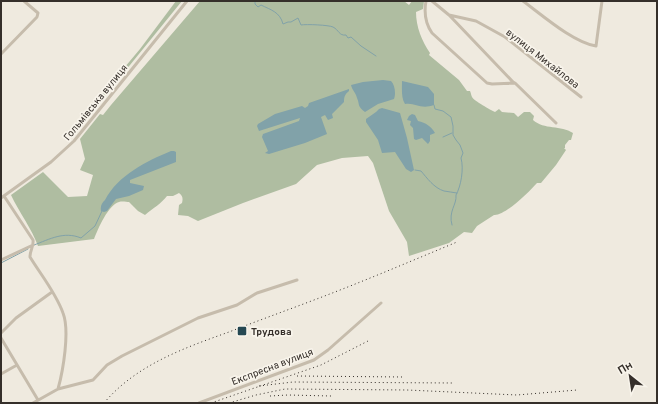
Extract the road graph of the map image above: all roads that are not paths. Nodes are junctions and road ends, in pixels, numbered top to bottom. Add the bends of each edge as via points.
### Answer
1 (24, 1) edge
2 (187, 1) edge
3 (426, 1) edge
4 (432, 1) edge
5 (523, 1) edge
6 (602, 1) edge
7 (449, 15) junction
8 (1, 54) edge
9 (515, 83) junction
10 (581, 97) dead end
11 (556, 123) dead end
12 (2, 197) edge
13 (34, 245) junction
14 (1, 260) edge
15 (297, 280) dead end
16 (52, 292) junction
17 (381, 303) dead end
18 (1, 333) edge
19 (1, 338) edge
20 (17, 365) junction
21 (1, 374) edge
22 (58, 389) junction
23 (38, 400) junction
24 (33, 403) edge
25 (198, 403) edge

1 - 8 street via 38,13 37,17
2 - 12 street, Гольмівська вулиця via 74,141 51,162
3 - 9 street via 424,13 430,30 484,80 492,84
4 - 7 street, вулиця Михайлова
5 - 6 street via 585,44 596,46
7 - 9 street
7 - 10 street, вулиця Михайлова via 476,21 505,37
9 - 11 street
12 - 13 street
13 - 14 street
13 - 16 street via 30,257
15 - 22 street via 198,318 112,362 93,380
16 - 18 street via 16,318
16 - 22 street via 64,314 65,330 63,370
17 - 25 street, Експресна вулиця via 314,360
19 - 20 street
20 - 21 street
20 - 23 street
22 - 23 street
23 - 24 street

